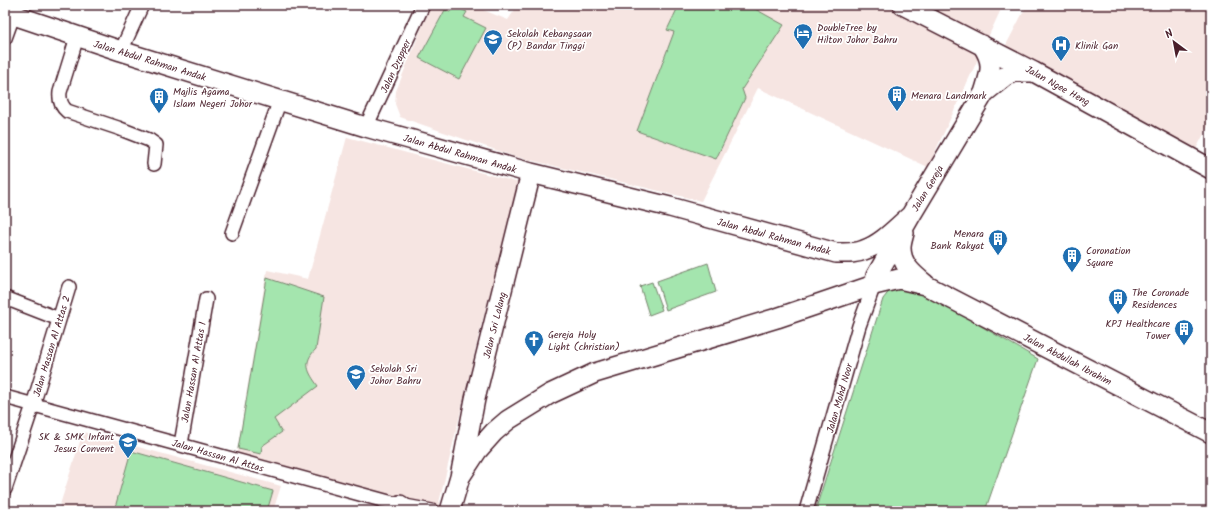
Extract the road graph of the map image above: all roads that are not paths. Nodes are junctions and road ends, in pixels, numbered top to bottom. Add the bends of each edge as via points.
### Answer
1 (142, 5) edge
2 (423, 5) edge
3 (903, 5) edge
4 (12, 10) edge
5 (78, 37) junction
6 (5, 38) edge
7 (982, 45) junction
8 (121, 51) junction
9 (1034, 72) junction
10 (984, 93) junction
11 (280, 100) junction
12 (366, 127) junction
13 (154, 164) dead end
14 (1211, 169) edge
15 (531, 174) junction
16 (911, 215) junction
17 (232, 233) dead end
18 (874, 285) junction
19 (925, 285) junction
20 (69, 287) dead end
21 (5, 298) edge
22 (206, 299) dead end
23 (59, 319) junction
24 (5, 397) edge
25 (33, 405) junction
26 (472, 418) junction
27 (494, 432) junction
28 (1211, 434) edge
29 (181, 444) junction
30 (460, 477) junction
31 (5, 489) edge
32 (403, 508) edge
33 (432, 511) edge
34 (450, 511) edge
35 (806, 511) edge

1 - 8 street
2 - 12 street, Jalan Drapper
3 - 7 street, Jalan Ngee Heng
4 - 5 street, Jalan Abdul Rahman Andak
4 - 6 street
5 - 8 street, Jalan Abdul Rahman Andak
5 - 13 street via 60,92 63,107 67,111 149,140 156,145
7 - 9 street, Jalan Ngee Heng
7 - 10 street, Jalan Gereja via 991,64
8 - 11 street, Jalan Abdul Rahman Andak
9 - 10 street, Jalan Gereja via 1013,72
9 - 14 street, Jalan Ngee Heng
10 - 16 street, Jalan Gereja
11 - 12 street, Jalan Abdul Rahman Andak
11 - 17 street
12 - 15 street, Jalan Abdul Rahman Andak
15 - 16 street, Jalan Abdul Rahman Andak via 670,207 836,253 865,250
15 - 26 street, Jalan Sri Lalang
16 - 18 street, Jalan Gereja via 876,276
16 - 19 street, Jalan Abdullah Ibrahim via 901,248 903,258 908,269
18 - 19 street, Jalan Abdullah Ibrahim via 899,279
18 - 27 street via 778,318 595,373 550,394 508,420
18 - 35 street, Jalan Mohd Noor via 859,326
19 - 28 street, Jalan Abdullah Ibrahim
20 - 23 street, Jalan Hassan Al Attas 2
21 - 23 street
22 - 29 street, Jalan Hassan Al Attas 1
23 - 25 street, Jalan Hassan Al Attas 2
24 - 25 street, Jalan Hassan Al Attas
25 - 29 street, Jalan Hassan Al Attas
25 - 31 street, Jalan Hassan Al Attas 2
26 - 27 street via 484,430
26 - 30 street, Jalan Sri Lalang
27 - 30 street via 477,451
29 - 32 street, Jalan Hassan Al Attas
30 - 34 street
32 - 33 street, Jalan Hassan Al Attas

